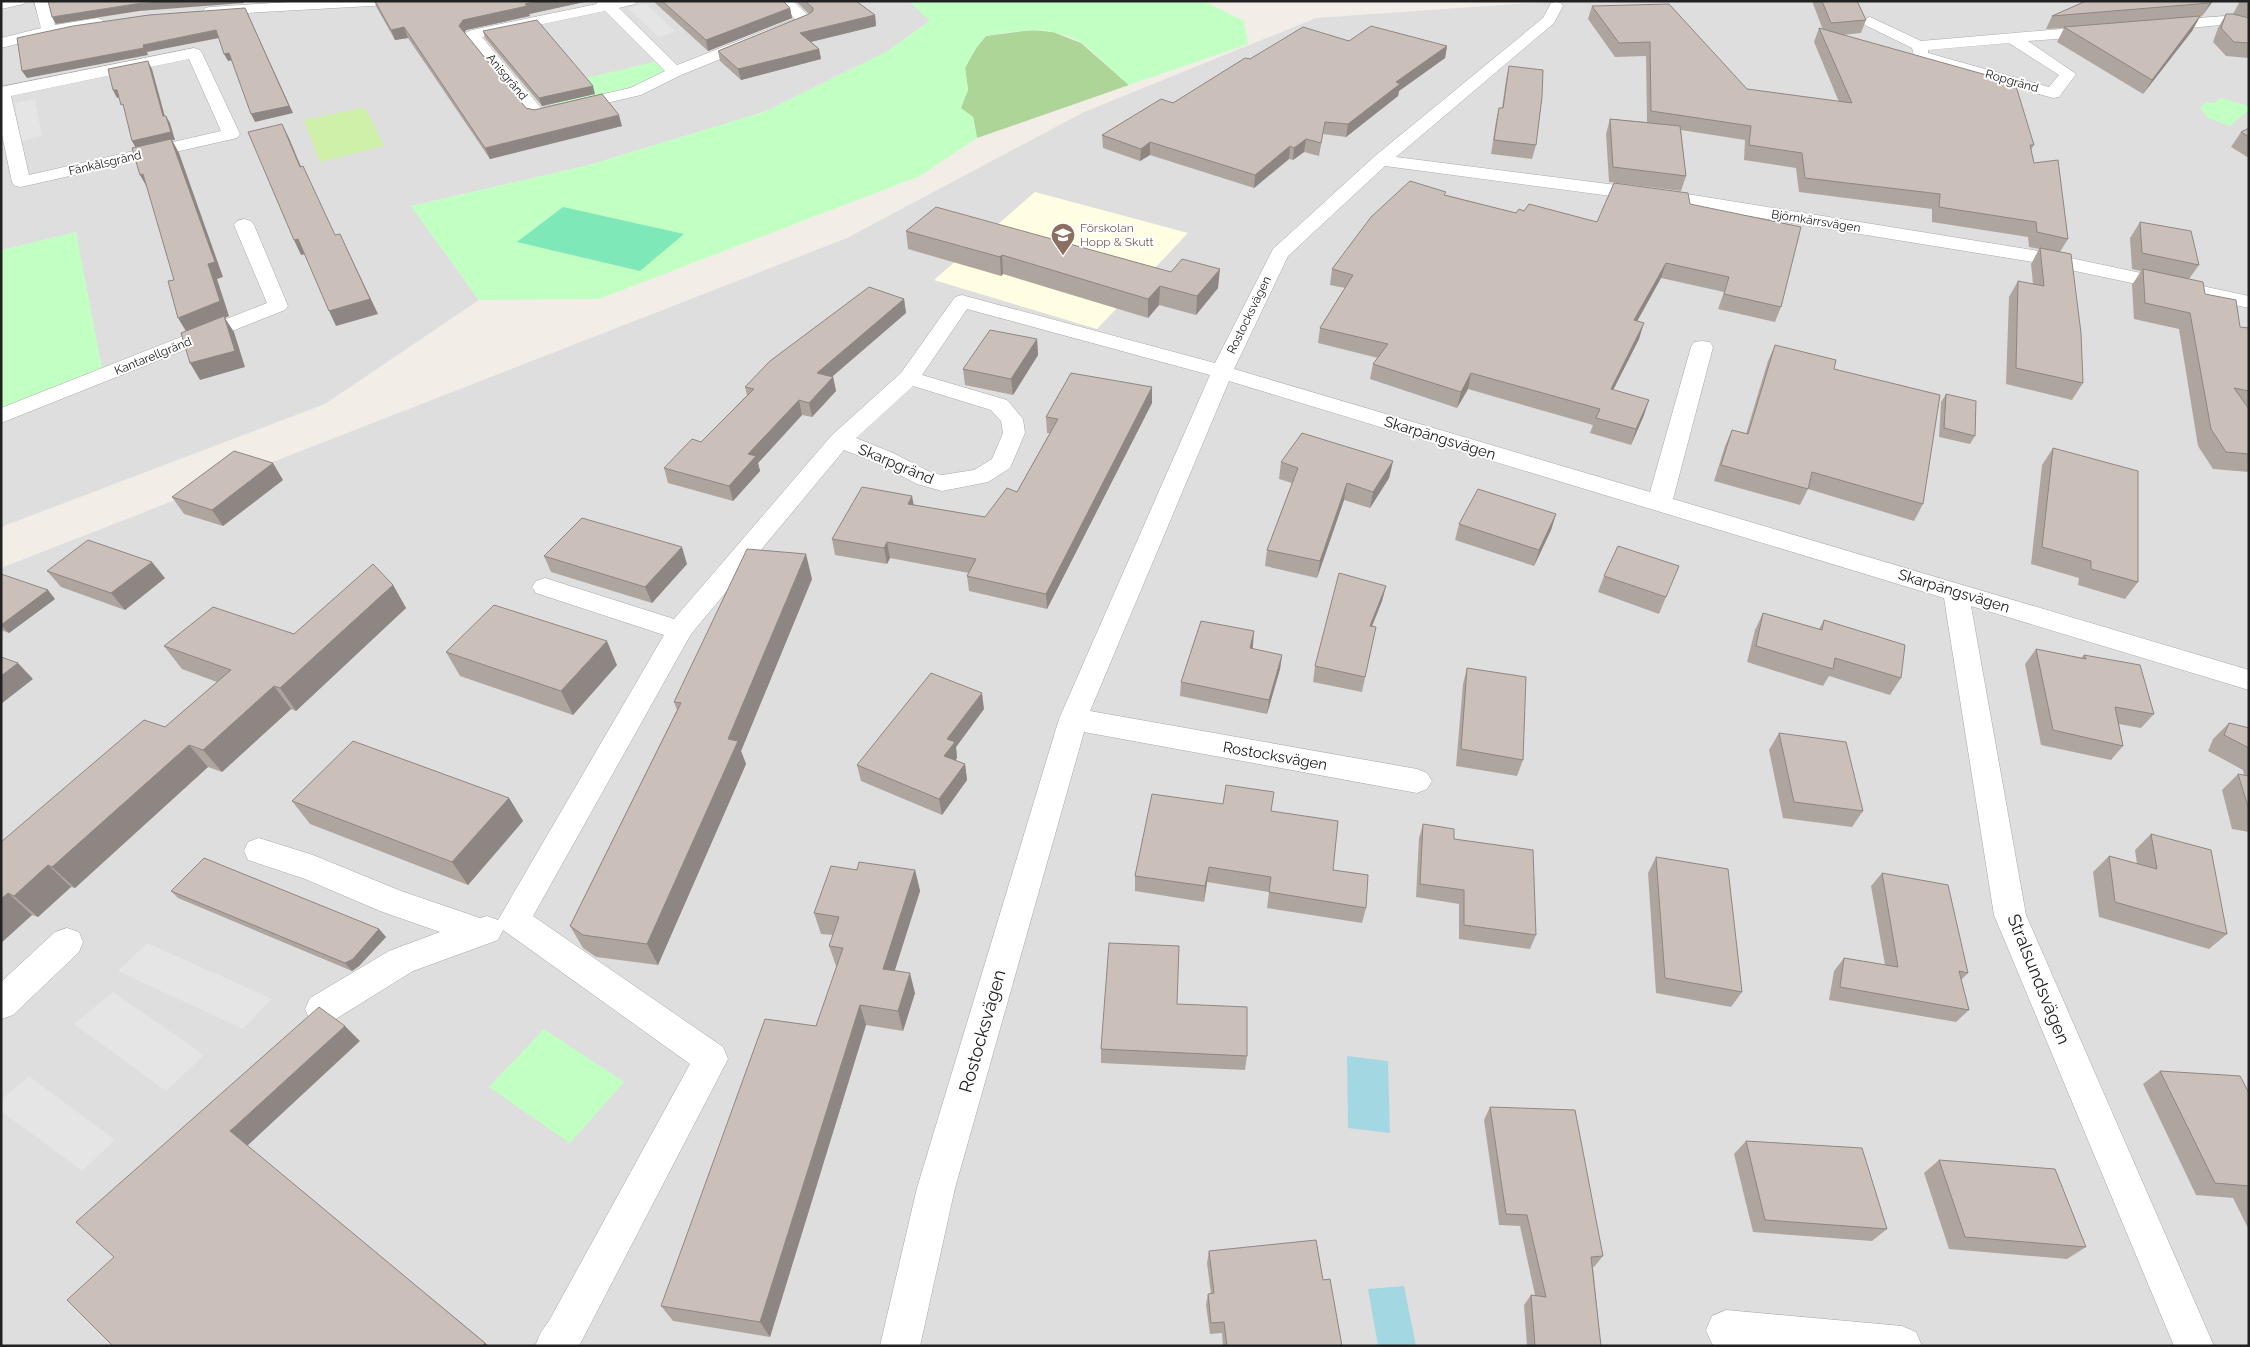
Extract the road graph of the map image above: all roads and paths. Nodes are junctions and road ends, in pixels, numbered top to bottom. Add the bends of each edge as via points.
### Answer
1 (18, 1) edge
2 (41, 1) edge
3 (388, 1) edge
4 (630, 1) edge
5 (784, 1) edge
6 (1, 4) edge
7 (605, 4) edge
8 (1556, 6) dead end
9 (193, 12) edge
10 (112, 21) edge
11 (1870, 22) dead end
12 (2241, 26) edge
13 (2140, 28) edge
14 (2111, 30) edge
15 (49, 31) junction
16 (2012, 38) junction
17 (1, 43) edge
18 (1919, 46) junction
19 (675, 72) junction
20 (1, 93) edge
21 (1381, 160) junction
22 (21, 182) junction
23 (1, 187) edge
24 (244, 225) dead end
25 (2247, 304) edge
26 (1702, 346) dead end
27 (1222, 372) junction
28 (909, 378) junction
29 (1, 416) edge
30 (840, 440) junction
31 (1659, 504) junction
32 (545, 587) dead end
33 (1956, 592) junction
34 (679, 630) junction
35 (2249, 680) edge
36 (1073, 719) junction
37 (1417, 781) dead end
38 (259, 851) dead end
39 (514, 920) junction
40 (479, 932) junction
41 (66, 942) dead end
42 (1, 1004) edge
43 (322, 1009) edge
44 (1726, 1330) dead end
45 (555, 1346) edge
46 (900, 1346) edge
47 (1902, 1346) edge
48 (2194, 1346) edge

1 - 6 street
2 - 15 street
3 - 9 street
4 - 7 street, Anisgränd
5 - 19 street, Anisgränd via 805,20
7 - 19 street
7 - 19 street, Anisgränd via 472,36 537,114 635,92
8 - 21 street, Rostocksvägen via 1549,20
10 - 15 street
11 - 18 street, Ropgränd
12 - 13 street via 2222,14
14 - 16 street
15 - 17 street
16 - 18 street
16 - 18 street, Ropgränd via 2068,74 2053,93 1921,56
20 - 22 street, Fänkålsgränd
20 - 22 street, Fänkålsgränd via 194,53 231,134
21 - 25 street, Björnkärrsvägen via 1687,200 2033,256
21 - 27 street, Rostocksvägen via 1280,253
22 - 23 street, Fänkålsgränd
24 - 29 street, Kantarellgränd via 278,306
26 - 31 street
27 - 28 street, Skarpgränd via 962,301
27 - 31 street, Skarpängsvägen
27 - 36 street, Rostocksvägen
28 - 30 street, Skarpgränd
28 - 30 street, Skarpgränd via 999,405 1012,419 1014,433 1002,463 980,477 942,483 925,479
30 - 34 street
31 - 33 street, Skarpängsvägen
32 - 34 street
33 - 35 street, Skarpängsvägen
33 - 48 street, Stralsundsvägen via 2010,915
34 - 39 street
36 - 37 street, Rostocksvägen
36 - 46 street, Rostocksvägen via 936,1188
38 - 40 street via 313,868
39 - 40 street
39 - 45 street via 711,1059
40 - 43 street via 401,961
41 - 42 street
44 - 47 street

